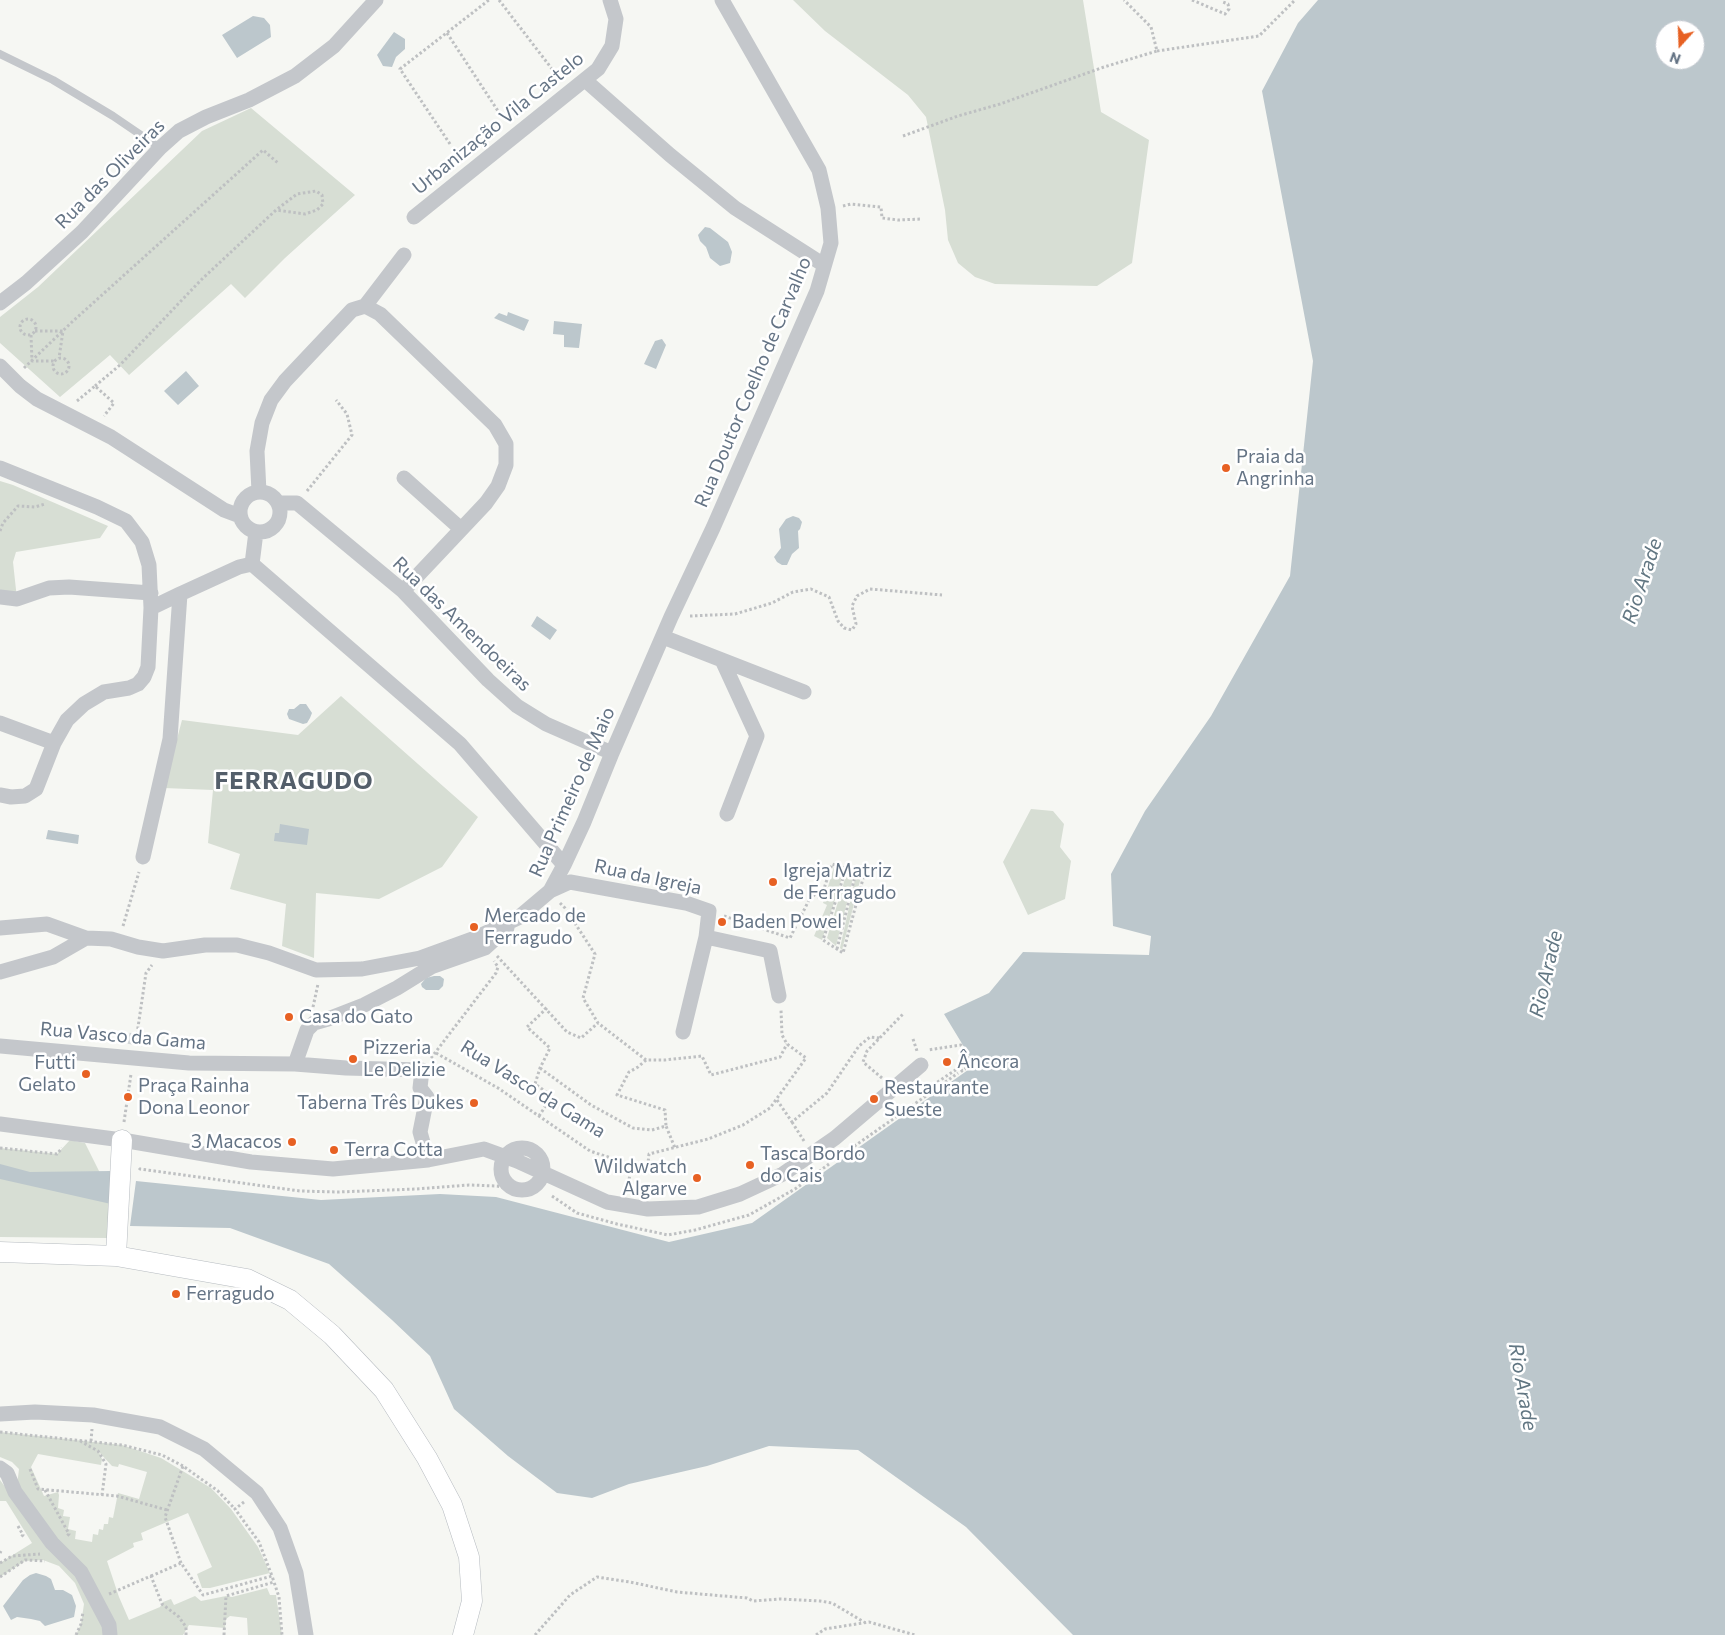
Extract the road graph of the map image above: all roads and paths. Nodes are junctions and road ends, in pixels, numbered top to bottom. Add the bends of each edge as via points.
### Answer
1 (489, 0) edge
2 (498, 0) edge
3 (610, 0) edge
4 (722, 0) edge
5 (1124, 0) edge
6 (1192, 0) edge
7 (1224, 0) edge
8 (1295, 0) edge
9 (373, 1) edge
10 (446, 33) junction
11 (1157, 51) junction
12 (0, 54) edge
13 (552, 70) dead end
14 (585, 80) junction
15 (498, 111) dead end
16 (903, 136) dead end
17 (450, 144) dead end
18 (160, 148) junction
19 (278, 163) dead end
20 (851, 204) dead end
21 (276, 210) junction
22 (414, 218) dead end
23 (922, 219) dead end
24 (404, 255) dead end
25 (824, 265) junction
26 (0, 303) edge
27 (365, 306) junction
28 (35, 331) junction
29 (63, 331) junction
30 (31, 335) junction
31 (59, 358) junction
32 (32, 360) junction
33 (54, 361) junction
34 (0, 366) edge
35 (13, 379) junction
36 (95, 386) junction
37 (336, 400) dead end
38 (64, 413) junction
39 (94, 429) junction
40 (0, 468) edge
41 (404, 478) dead end
42 (259, 492) junction
43 (52, 502) dead end
44 (278, 502) junction
45 (297, 503) junction
46 (240, 516) junction
47 (2, 522) edge
48 (461, 529) junction
49 (0, 531) edge
50 (256, 532) junction
51 (252, 564) junction
52 (403, 591) junction
53 (180, 594) junction
54 (942, 595) dead end
55 (0, 597) edge
56 (151, 600) junction
57 (671, 617) junction
58 (663, 637) junction
59 (722, 660) junction
60 (804, 692) dead end
61 (0, 723) edge
62 (54, 742) junction
63 (612, 753) junction
64 (0, 795) edge
65 (727, 814) dead end
66 (144, 857) joint
67 (564, 865) junction
68 (846, 869) junction
69 (856, 872) junction
70 (550, 892) junction
71 (709, 911) junction
72 (518, 918) junction
73 (0, 928) edge
74 (706, 937) junction
75 (86, 938) junction
76 (119, 941) junction
77 (486, 947) junction
78 (837, 949) junction
79 (163, 951) junction
80 (322, 970) junction
81 (0, 972) edge
82 (779, 996) joint
83 (547, 1008) junction
84 (904, 1012) dead end
85 (598, 1023) junction
86 (307, 1030) junction
87 (683, 1032) dead end
88 (137, 1034) tunnel mouth
89 (880, 1038) junction
90 (912, 1039) dead end
91 (787, 1044) junction
92 (0, 1046) edge
93 (133, 1058) junction
94 (919, 1058) joint
95 (646, 1060) junction
96 (295, 1064) junction
97 (540, 1068) junction
98 (958, 1073) dead end
99 (894, 1089) junction
100 (932, 1091) dead end
101 (777, 1100) junction
102 (539, 1116) junction
103 (792, 1122) junction
104 (0, 1124) edge
105 (666, 1126) junction
106 (74, 1134) junction
107 (122, 1140) junction
108 (0, 1148) edge
109 (675, 1148) junction
110 (812, 1154) junction
111 (504, 1156) junction
112 (428, 1160) junction
113 (632, 1166) junction
114 (542, 1173) junction
115 (624, 1205) junction
116 (0, 1252) edge
117 (116, 1256) junction
118 (0, 1414) edge
119 (0, 1432) edge
120 (78, 1440) junction
121 (183, 1466) junction
122 (0, 1468) edge
123 (30, 1469) dead end
124 (45, 1489) junction
125 (257, 1493) junction
126 (102, 1494) junction
127 (235, 1509) junction
128 (167, 1510) junction
129 (48, 1549) junction
130 (0, 1563) edge
131 (51, 1563) dead end
132 (181, 1563) junction
133 (151, 1576) junction
134 (272, 1576) junction
135 (0, 1577) edge
136 (274, 1582) junction
137 (91, 1603) junction
138 (864, 1622) junction
139 (76, 1635) edge
140 (110, 1635) edge
141 (186, 1635) edge
142 (224, 1635) edge
143 (282, 1635) edge
144 (306, 1635) edge
145 (463, 1635) edge
146 (535, 1635) edge
147 (816, 1635) edge
148 (915, 1635) edge

1 - 10 path
2 - 13 path
3 - 14 street, Urbanização Vila Castelo via 616,19 612,46 598,69
4 - 25 street, Rua Doutor Coelho de Carvalho via 819,170 828,208 831,243
5 - 11 path via 1151,27
6 - 7 path via 1225,14 1229,9
8 - 11 path via 1259,36
9 - 18 street, Rua das Oliveiras via 334,46 295,76 179,131
10 - 15 path
10 - 17 path via 400,69
11 - 16 path
12 - 18 lane via 114,116
14 - 22 street, Urbanização Vila Castelo
14 - 25 street via 735,208
18 - 26 street, Rua das Oliveiras via 82,232
19 - 29 path via 263,150
20 - 23 path via 881,206 882,218
21 - 21 path via 297,194 316,191 322,195 323,204 305,214
21 - 36 path
24 - 27 street
25 - 57 street, Rua Doutor Coelho de Carvalho via 817,291
27 - 42 street via 352,310 339,321 271,400 262,423 257,451
27 - 48 street via 380,314 495,425 506,444 506,465 498,486
28 - 29 path
28 - 30 path
28 - 30 path via 36,326 31,319 21,322 21,332
29 - 31 path
29 - 32 path
30 - 32 path
31 - 33 path
31 - 33 path via 68,362 69,370 65,374 54,372
32 - 33 path
32 - 35 path
34 - 35 street
35 - 38 street via 37,399
36 - 38 path
36 - 39 path via 114,403
37 - 45 path via 347,414 352,435
38 - 39 street
39 - 46 street via 224,510
40 - 56 street via 126,521 142,542 150,565
41 - 48 street
42 - 44 street
42 - 46 street via 242,503
43 - 47 path via 18,506
44 - 45 street
44 - 50 street via 278,522 268,531
45 - 52 street, Rua das Amendoeiras
46 - 50 street via 246,527
47 - 49 path
48 - 52 street
50 - 51 street
51 - 53 street
51 - 67 street via 460,744
52 - 63 street, Rua das Amendoeiras via 517,706 546,724
53 - 56 street
53 - 66 street via 170,739
54 - 57 path via 870,589 857,596 852,606 856,624 852,630 844,628 838,621 829,597 811,589 793,592 772,603 735,614
55 - 56 street via 17,600 49,588 69,587
56 - 62 street via 148,667 144,677 138,684 104,692 84,704 67,720
57 - 58 street, Rua Primeiro de Maio
58 - 59 street
58 - 63 street, Rua Primeiro de Maio
59 - 60 street
59 - 65 street via 757,736
61 - 62 street
62 - 64 street via 36,789 26,796
63 - 67 street, Rua Primeiro de Maio
66 - 76 path
67 - 70 street, Rua Primeiro de Maio
68 - 69 path
68 - 71 path via 832,864 821,898 812,894 790,938
68 - 78 path via 823,940
69 - 78 path
69 - 78 path via 864,875 843,953
70 - 71 street, Rua da Igreja via 570,882 686,903
70 - 72 street, Rua Primeiro de Maio
70 - 85 path via 565,908 595,954 583,998
71 - 74 street, Rua da Igreja
72 - 77 street
72 - 80 street, Rua Primeiro de Maio via 420,958 362,969
73 - 75 street via 47,924
74 - 82 street via 770,951
74 - 87 street, Rua da Igreja
75 - 76 street, Rua Primeiro de Maio
75 - 81 street via 53,957
76 - 79 street, Rua Primeiro de Maio
77 - 83 path
77 - 86 street via 431,967 364,1005 314,1023
77 - 102 path, Rua Vasco da Gama via 498,967 496,972 436,1053
79 - 80 street, Rua Primeiro de Maio via 205,945 237,946
79 - 88 path via 146,973
80 - 86 path
82 - 91 path via 782,1035
83 - 85 path via 567,1032 581,1038
83 - 97 path via 527,1027 550,1048
84 - 89 path
85 - 95 path
86 - 96 street
89 - 99 path via 866,1051 864,1062
89 - 103 path via 870,1036 859,1046 827,1093
90 - 94 path
91 - 95 path via 780,1057 711,1075 702,1056
91 - 101 path via 806,1058
92 - 93 street, Rua Vasco da Gama
93 - 96 street, Rua Vasco da Gama via 189,1063
93 - 107 path
94 - 99 street
95 - 105 path via 629,1072 617,1095 665,1110
96 - 112 street, Rua Vasco da Gama via 422,1070 420,1088 427,1097 420,1132
97 - 102 path via 535,1084 552,1096
97 - 105 path via 591,1105 634,1128 652,1130
98 - 100 path
99 - 110 street
101 - 103 path
101 - 109 path via 742,1125
102 - 113 path, Rua Vasco da Gama via 590,1152
103 - 110 path
104 - 106 street
105 - 109 path
106 - 107 street
106 - 108 path via 57,1154
107 - 112 street via 251,1162 333,1169
107 - 117 street
109 - 113 path via 649,1154 648,1163
110 - 115 street via 783,1174 740,1194 698,1208 648,1209
111 - 112 street via 484,1149
111 - 114 street
111 - 114 street via 501,1171 512,1187 531,1188
113 - 115 path
114 - 115 street via 607,1202
116 - 117 street
117 - 145 street via 247,1279 290,1300 332,1335 384,1390 452,1505 469,1557 472,1601
118 - 125 street via 93,1415 160,1426 204,1449
119 - 120 path
120 - 121 path via 122,1445 162,1455
120 - 126 path via 98,1451 106,1464
121 - 127 path
121 - 128 path
122 - 129 street via 6,1472
123 - 124 path via 38,1488
124 - 126 path
124 - 129 path via 69,1534
125 - 127 path
125 - 144 street via 280,1528 296,1573
126 - 128 path
127 - 134 path via 259,1542
128 - 132 path via 165,1517
129 - 130 path via 12,1556
129 - 137 street via 81,1572
131 - 135 path via 25,1560
132 - 133 path
132 - 134 path via 202,1595
133 - 137 path
133 - 141 path via 162,1604 179,1616
134 - 136 path
136 - 142 path via 226,1596
136 - 143 path via 279,1597
137 - 139 path
137 - 140 street via 109,1625
138 - 146 path via 832,1603 780,1599 753,1601 677,1592 596,1577 570,1595
138 - 147 path via 825,1629
138 - 148 path

